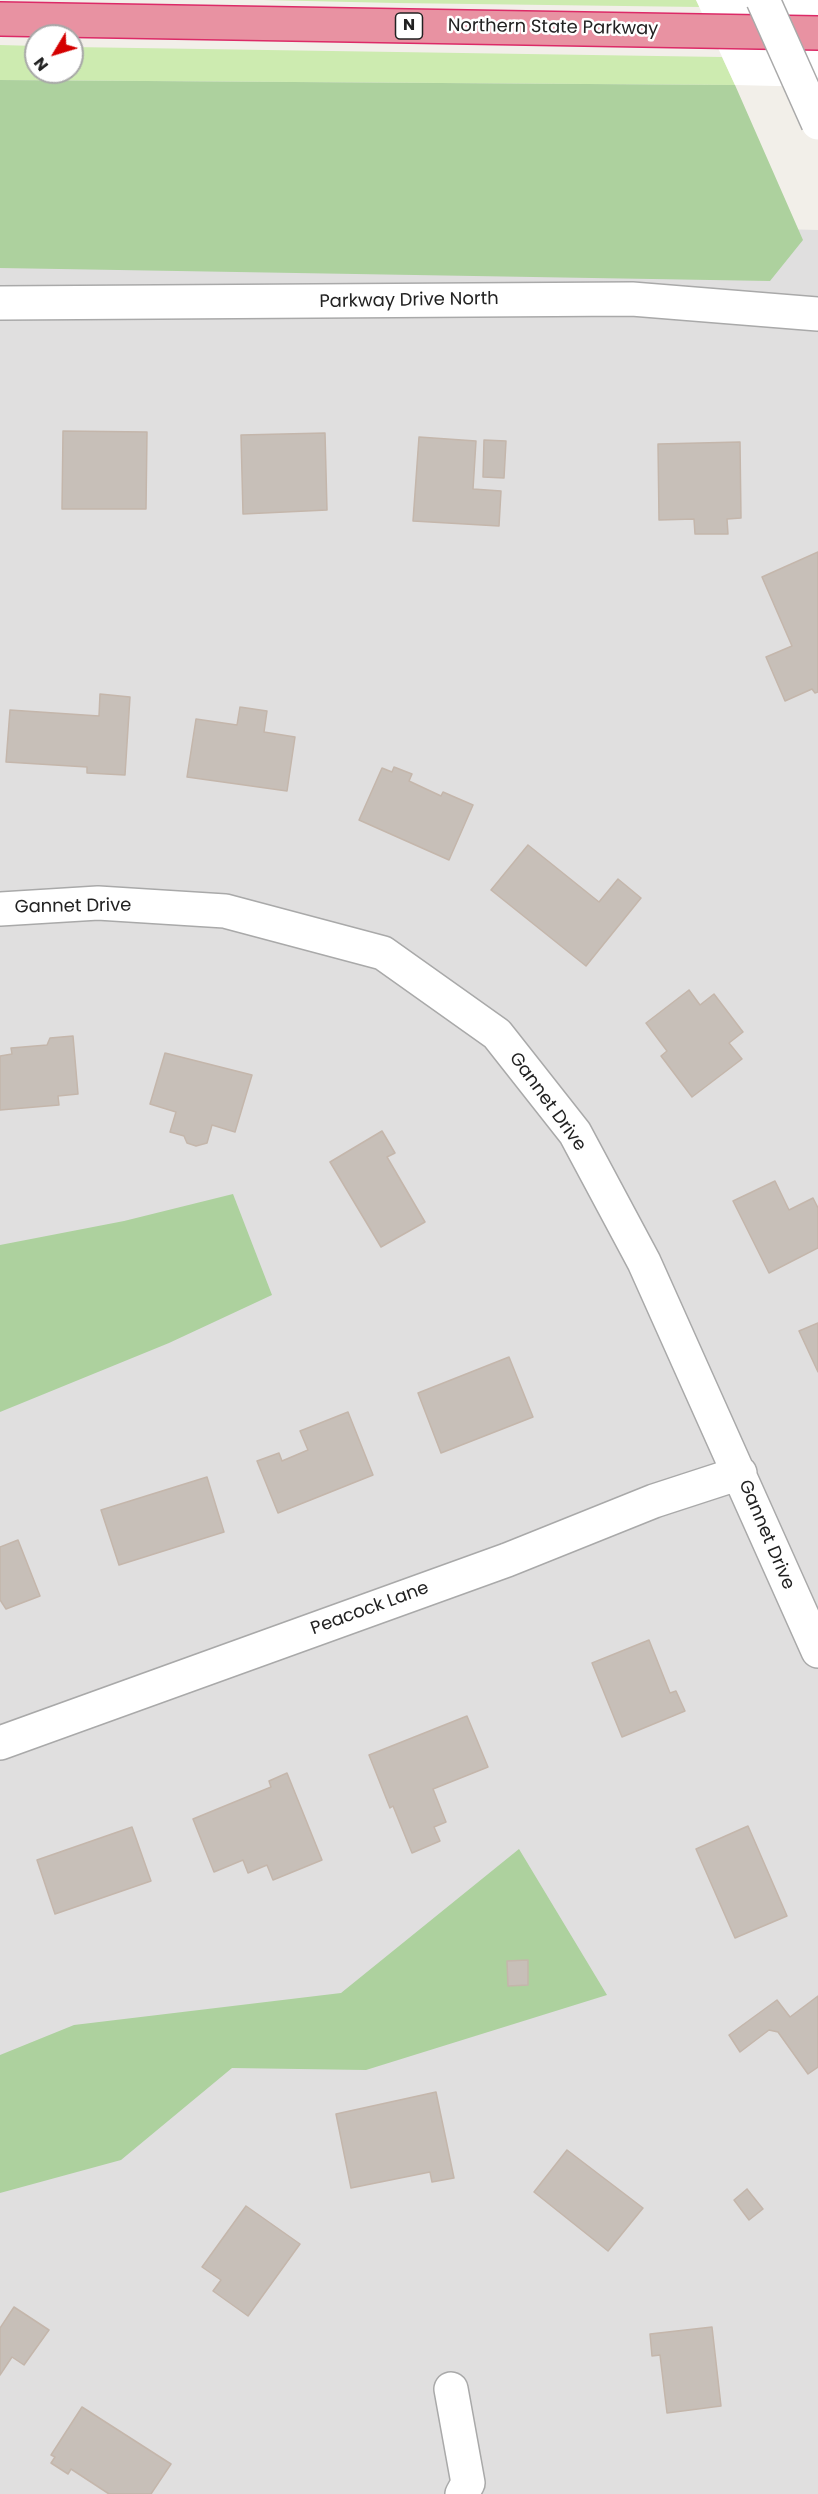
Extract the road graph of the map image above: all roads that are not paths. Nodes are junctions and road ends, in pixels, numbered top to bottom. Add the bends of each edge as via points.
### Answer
1 (763, 0) edge
2 (0, 19) edge
3 (818, 33) edge
4 (818, 123) edge
5 (0, 303) edge
6 (818, 314) edge
7 (0, 909) edge
8 (740, 1473) junction
9 (818, 1651) edge
10 (0, 1743) edge
11 (451, 2389) dead end
12 (462, 2494) edge

1 - 4 street, bridge
2 - 3 highway, Northern State Parkway / N
5 - 6 street, Parkway Drive North via 632,299
7 - 8 street, Gannet Drive via 98,903 225,911 383,953 497,1034 575,1133 644,1262
8 - 9 street, Gannet Drive
8 - 10 street, Peacock Lane via 654,1501 495,1564
11 - 12 street via 468,2483

